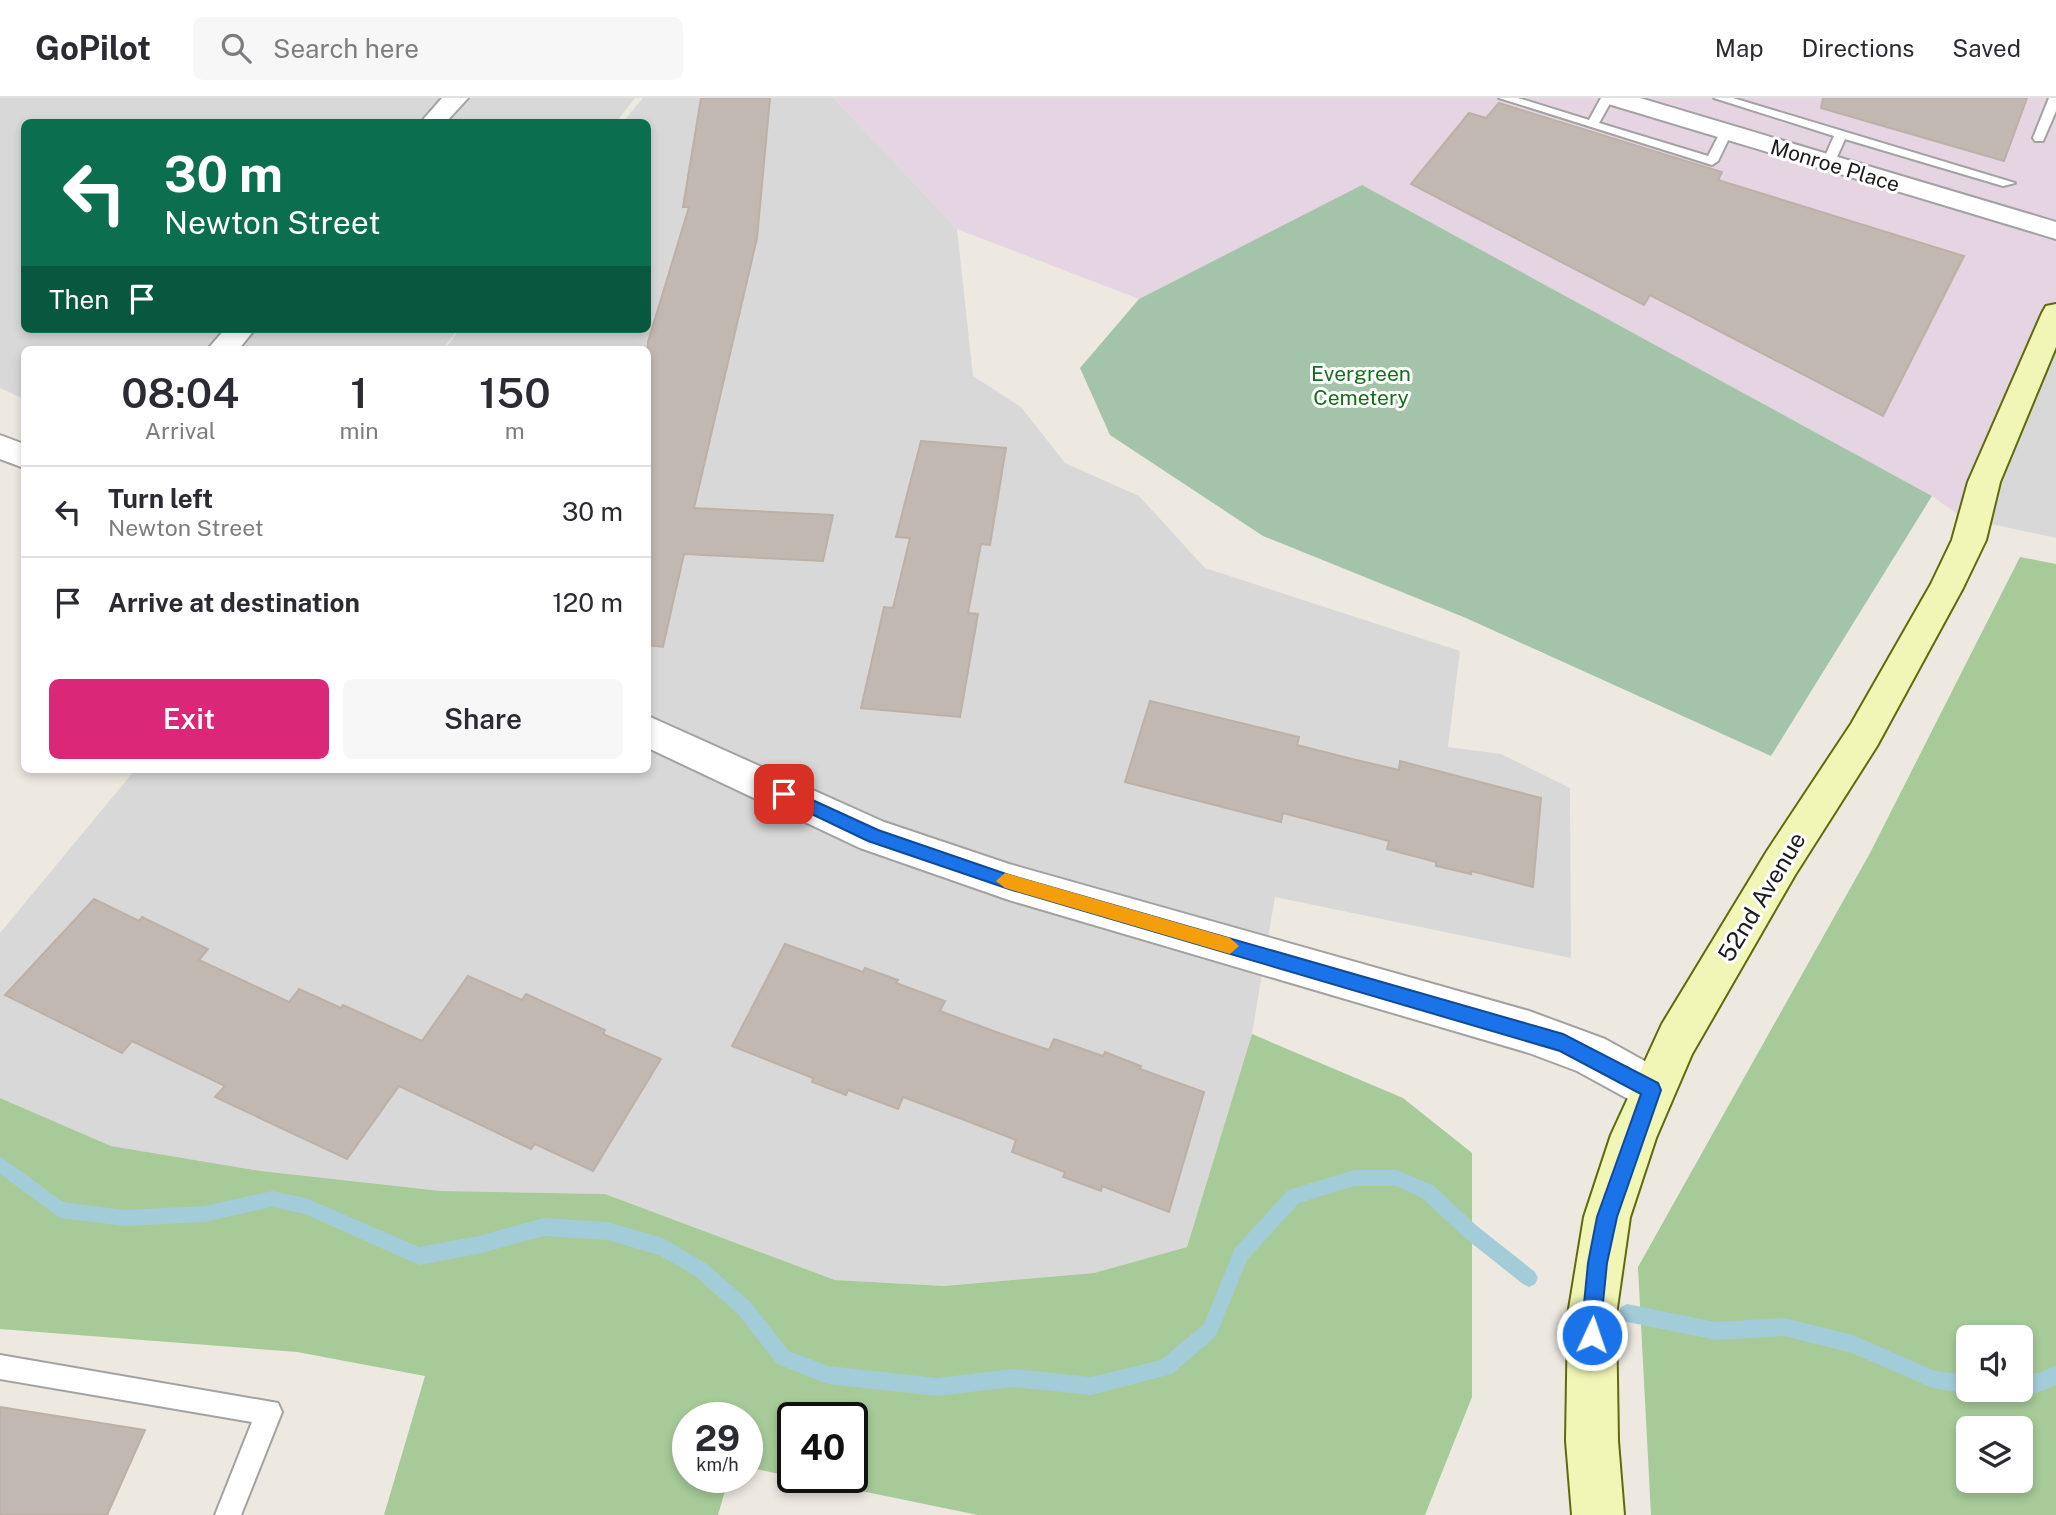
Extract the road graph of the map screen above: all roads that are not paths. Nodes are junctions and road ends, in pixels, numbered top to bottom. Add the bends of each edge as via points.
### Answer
1 (1504, 98) edge
2 (1607, 98) edge
3 (1614, 98) edge
4 (1720, 98) edge
5 (2054, 98) edge
6 (447, 99) edge
7 (435, 119) edge
8 (1592, 125) junction
9 (2050, 126) edge
10 (1726, 132) junction
11 (1842, 134) junction
12 (2039, 138) dead end
13 (1828, 163) junction
14 (2007, 183) dead end
15 (2056, 232) edge
16 (2056, 313) edge
17 (237, 333) edge
18 (226, 346) edge
19 (0, 446) edge
20 (21, 456) edge
21 (651, 733) edge
22 (1651, 1090) junction
23 (0, 1367) edge
24 (228, 1515) edge
25 (1598, 1515) edge

1 - 8 lane
2 - 8 lane
3 - 10 street, Monroe Place
4 - 11 lane
5 - 9 lane
6 - 7 street
8 - 10 lane via 1712,161
9 - 12 lane
10 - 13 street, Monroe Place
11 - 13 lane
11 - 14 lane
13 - 15 street, Monroe Place
16 - 22 street, 52nd Avenue via 1984,482 1969,540 1917,640 1864,735 1781,863
17 - 18 street
19 - 20 street
21 - 22 street via 874,836 1009,882 1529,1032 1590,1054
22 - 25 street, 52nd Avenue via 1620,1171 1598,1263 1591,1377
23 - 24 lane via 269,1412

